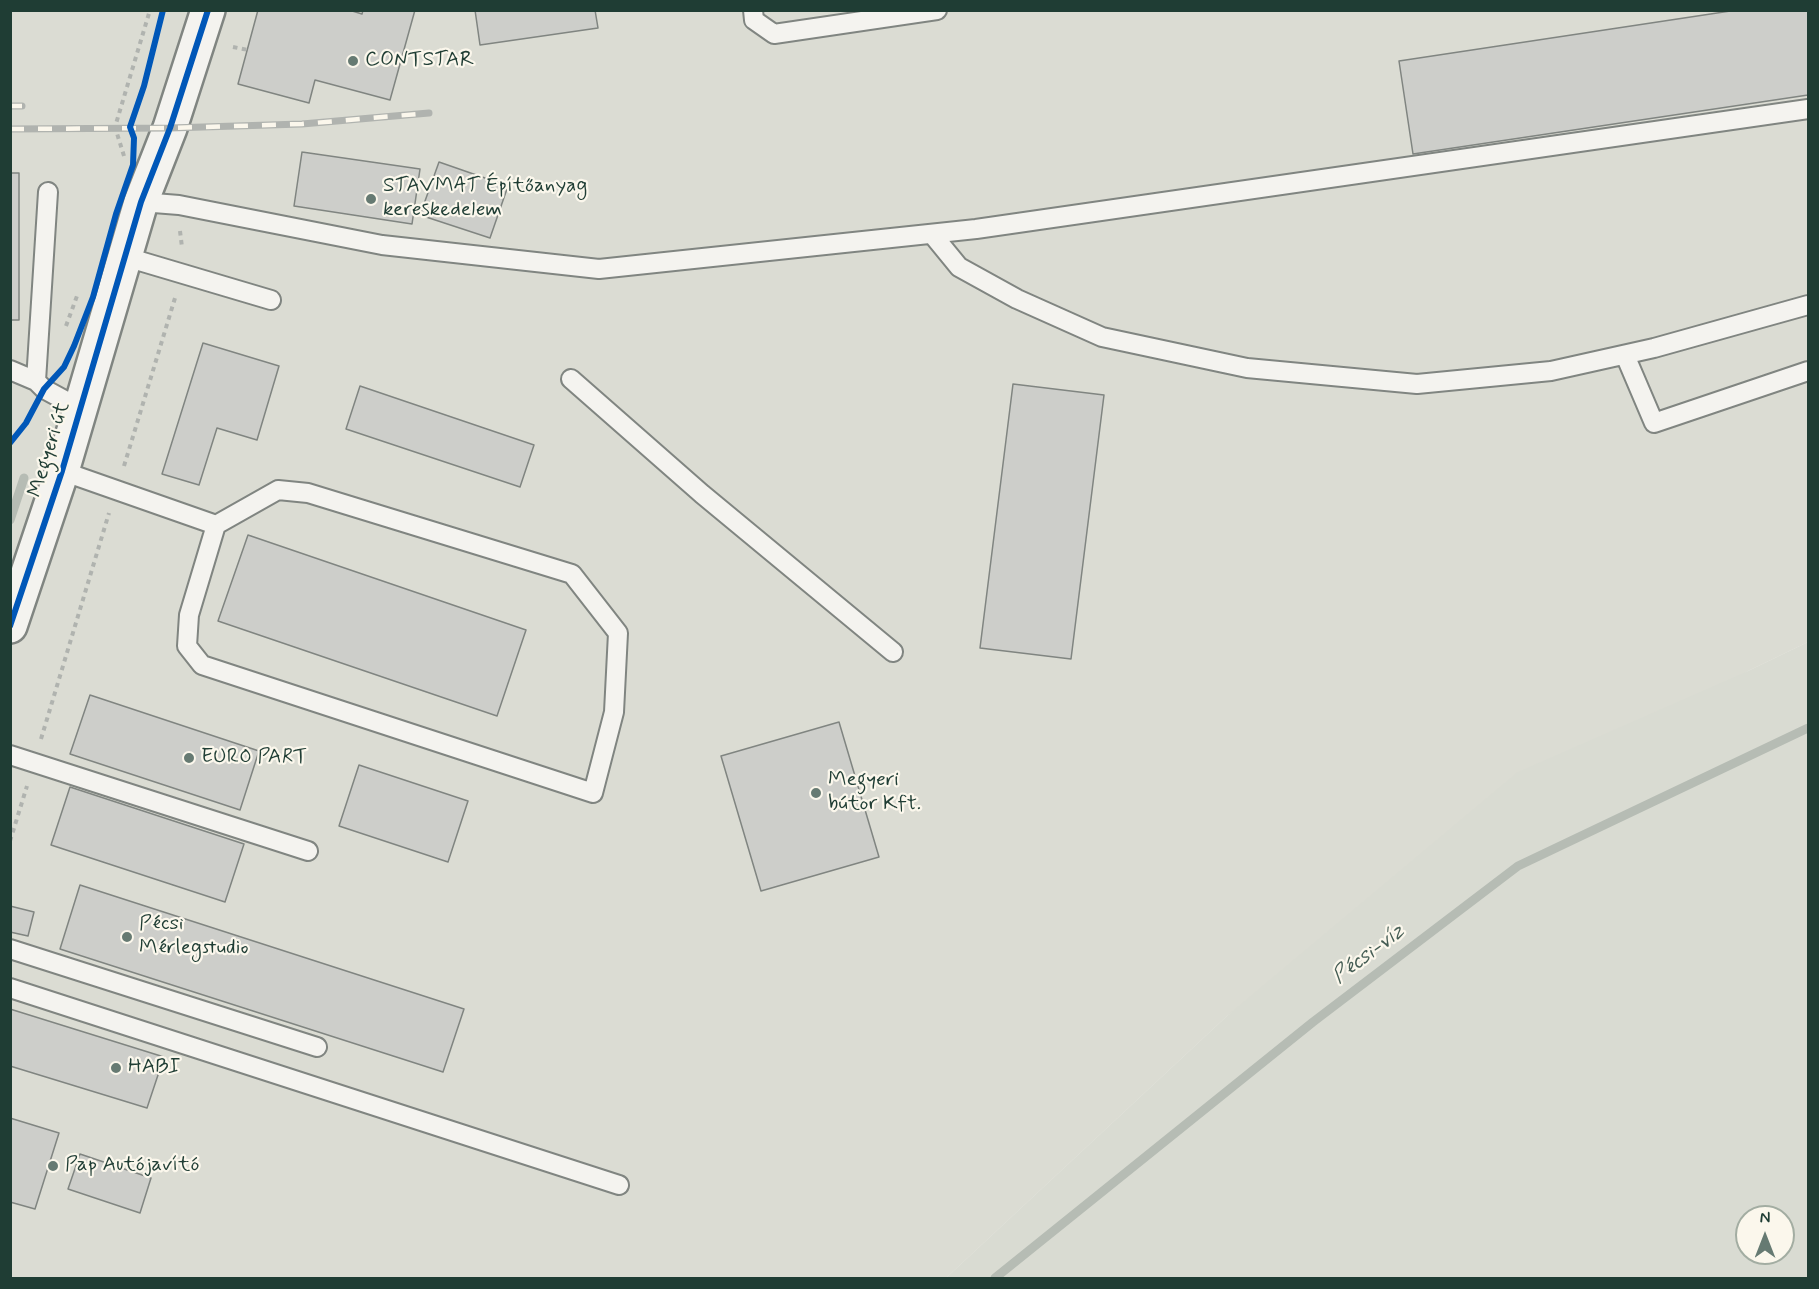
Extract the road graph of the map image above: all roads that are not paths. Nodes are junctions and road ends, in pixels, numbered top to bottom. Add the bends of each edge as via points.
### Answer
1 (208, 10) edge
2 (753, 10) edge
3 (937, 10) edge
4 (1809, 109) edge
5 (48, 192) dead end
6 (141, 202) junction
7 (932, 234) junction
8 (126, 257) junction
9 (271, 300) dead end
10 (1809, 305) edge
11 (1625, 355) junction
12 (10, 370) edge
13 (1809, 371) edge
14 (571, 379) dead end
15 (36, 381) junction
16 (79, 408) junction
17 (62, 471) junction
18 (216, 525) junction
19 (10, 626) edge
20 (893, 652) dead end
21 (10, 755) edge
22 (308, 850) dead end
23 (10, 949) edge
24 (10, 988) edge
25 (317, 1047) dead end
26 (619, 1185) dead end

1 - 6 street, Megyeri út
2 - 3 lane via 754,20 774,34
4 - 7 lane
5 - 15 lane
6 - 7 lane via 179,205 382,245 599,268
6 - 8 street, Megyeri út
7 - 11 lane via 959,267 1017,299 1102,337 1247,368 1417,384 1551,370
8 - 9 lane
8 - 16 street, Megyeri út
10 - 11 lane
11 - 13 lane via 1654,423
12 - 15 lane
14 - 20 lane via 702,494
15 - 16 lane
16 - 17 street, Megyeri út
17 - 18 lane
17 - 19 street, Megyeri út
18 - 18 lane via 189,615 187,646 202,665 593,793 614,712 618,633 572,574 308,493 278,490
21 - 22 lane
23 - 25 lane
24 - 26 lane

